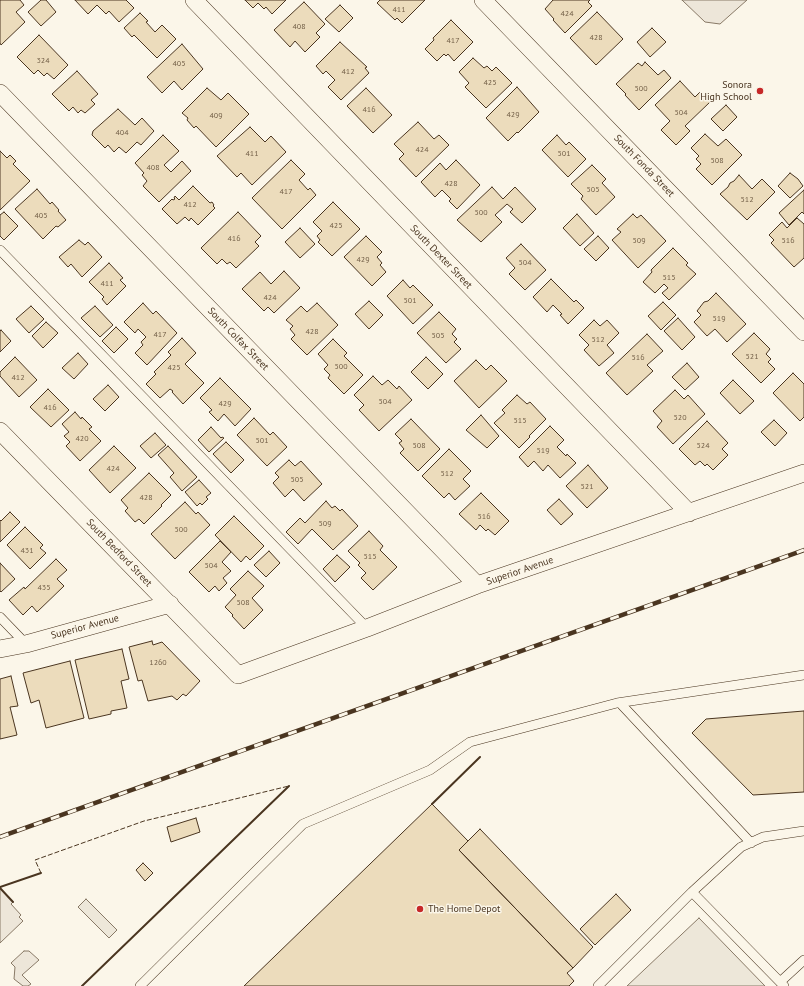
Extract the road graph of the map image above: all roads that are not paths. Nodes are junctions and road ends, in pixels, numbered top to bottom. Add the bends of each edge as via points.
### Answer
1 (194, 0) edge
2 (483, 0) edge
3 (0, 93) edge
4 (0, 250) edge
5 (804, 332) edge
6 (0, 431) edge
7 (804, 473) edge
8 (689, 513) junction
9 (477, 585) junction
10 (170, 604) junction
11 (0, 617) edge
12 (367, 628) junction
13 (26, 644) junction
14 (0, 650) edge
15 (238, 675) joint
16 (804, 675) edge
17 (620, 703) junction
18 (804, 831) edge
19 (751, 843) junction
20 (692, 892) junction
21 (804, 960) edge
22 (782, 984) edge
23 (140, 986) edge
24 (598, 986) edge

1 - 8 street, South Dexter Street
2 - 5 street, South Fonda Street
3 - 9 street, South Colfax Street
4 - 12 lane
6 - 10 street, South Bedford Street
7 - 8 street, Superior Avenue
8 - 9 street, Superior Avenue
9 - 12 street, Superior Avenue
10 - 13 street, Superior Avenue
10 - 15 street, South Bedford Street
11 - 13 lane
12 - 15 street, Superior Avenue
13 - 14 street, Superior Avenue
16 - 17 lane
17 - 19 lane
17 - 23 lane via 470,742 430,770 303,824
18 - 19 lane via 763,837
19 - 20 lane via 741,848
20 - 22 lane
20 - 24 lane
21 - 22 lane

